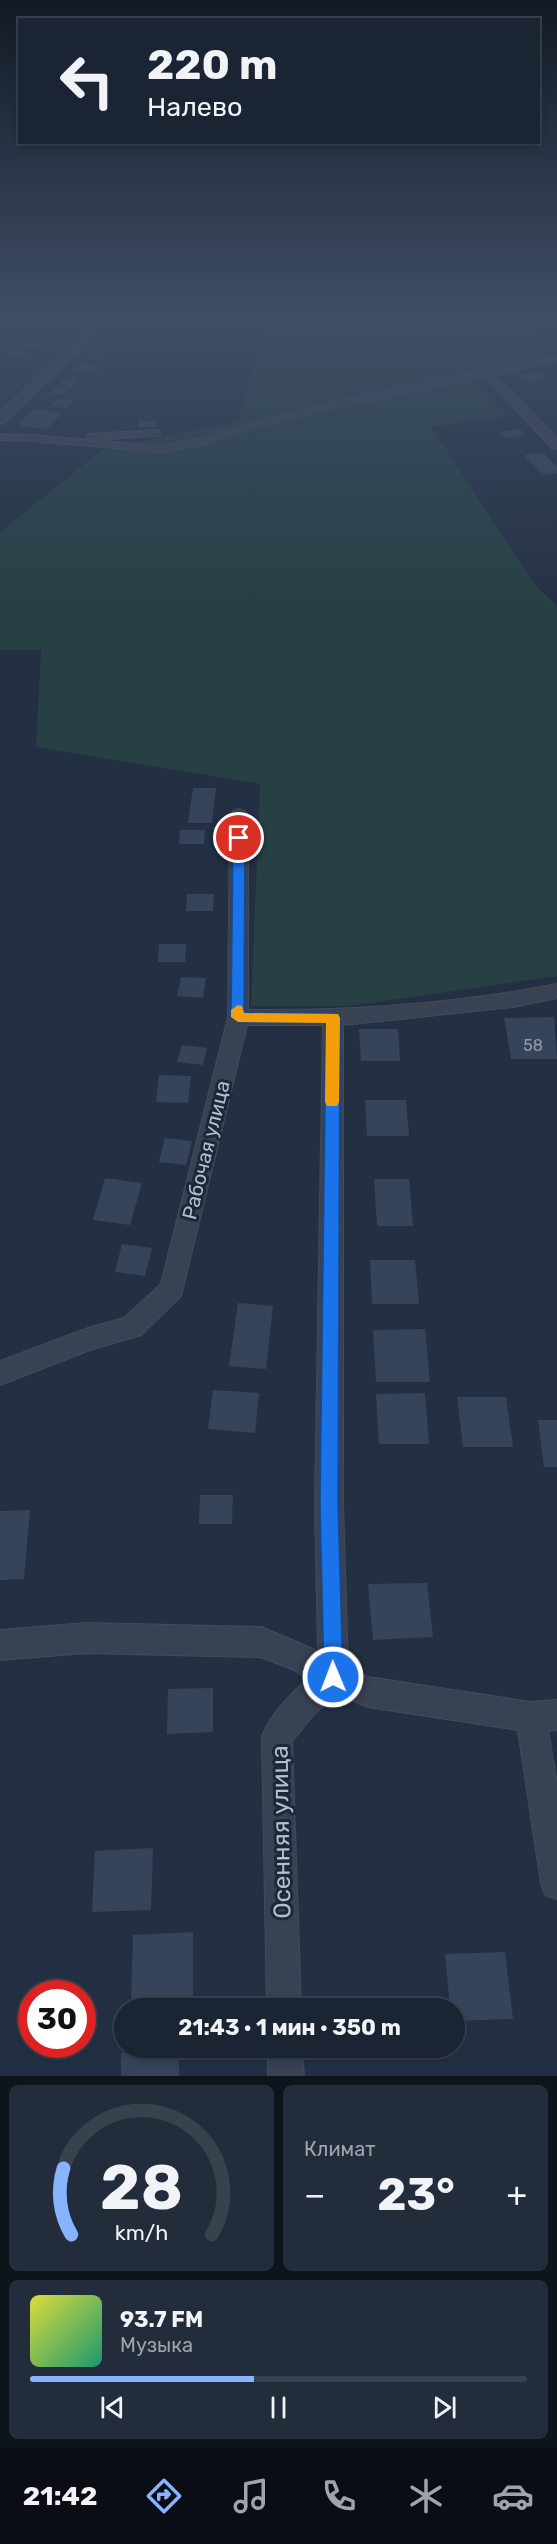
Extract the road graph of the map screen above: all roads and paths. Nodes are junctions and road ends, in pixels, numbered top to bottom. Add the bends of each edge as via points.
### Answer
1 (287, 417) edge
2 (530, 417) edge
3 (157, 433) dead end
4 (0, 438) edge
5 (30, 438) junction
6 (557, 445) edge
7 (239, 816) dead end
8 (557, 991) edge
9 (238, 1017) junction
10 (333, 1018) junction
11 (0, 1373) edge
12 (0, 1645) edge
13 (333, 1677) junction
14 (544, 1716) edge
15 (557, 1883) edge
16 (284, 1998) edge
17 (285, 2058) edge
18 (286, 2076) edge

1 - 5 lane via 206,441 162,449
2 - 6 street
3 - 5 lane
4 - 5 lane
7 - 9 street, Рабочая улица
8 - 10 street via 513,1000
9 - 10 street
9 - 11 street, Рабочая улица via 172,1289 132,1327 88,1339
10 - 13 street via 329,1504
12 - 13 street via 86,1638 261,1642 304,1659
13 - 14 street via 368,1692
13 - 16 street, Осенняя улица via 302,1704 277,1736
14 - 15 street
17 - 18 street

